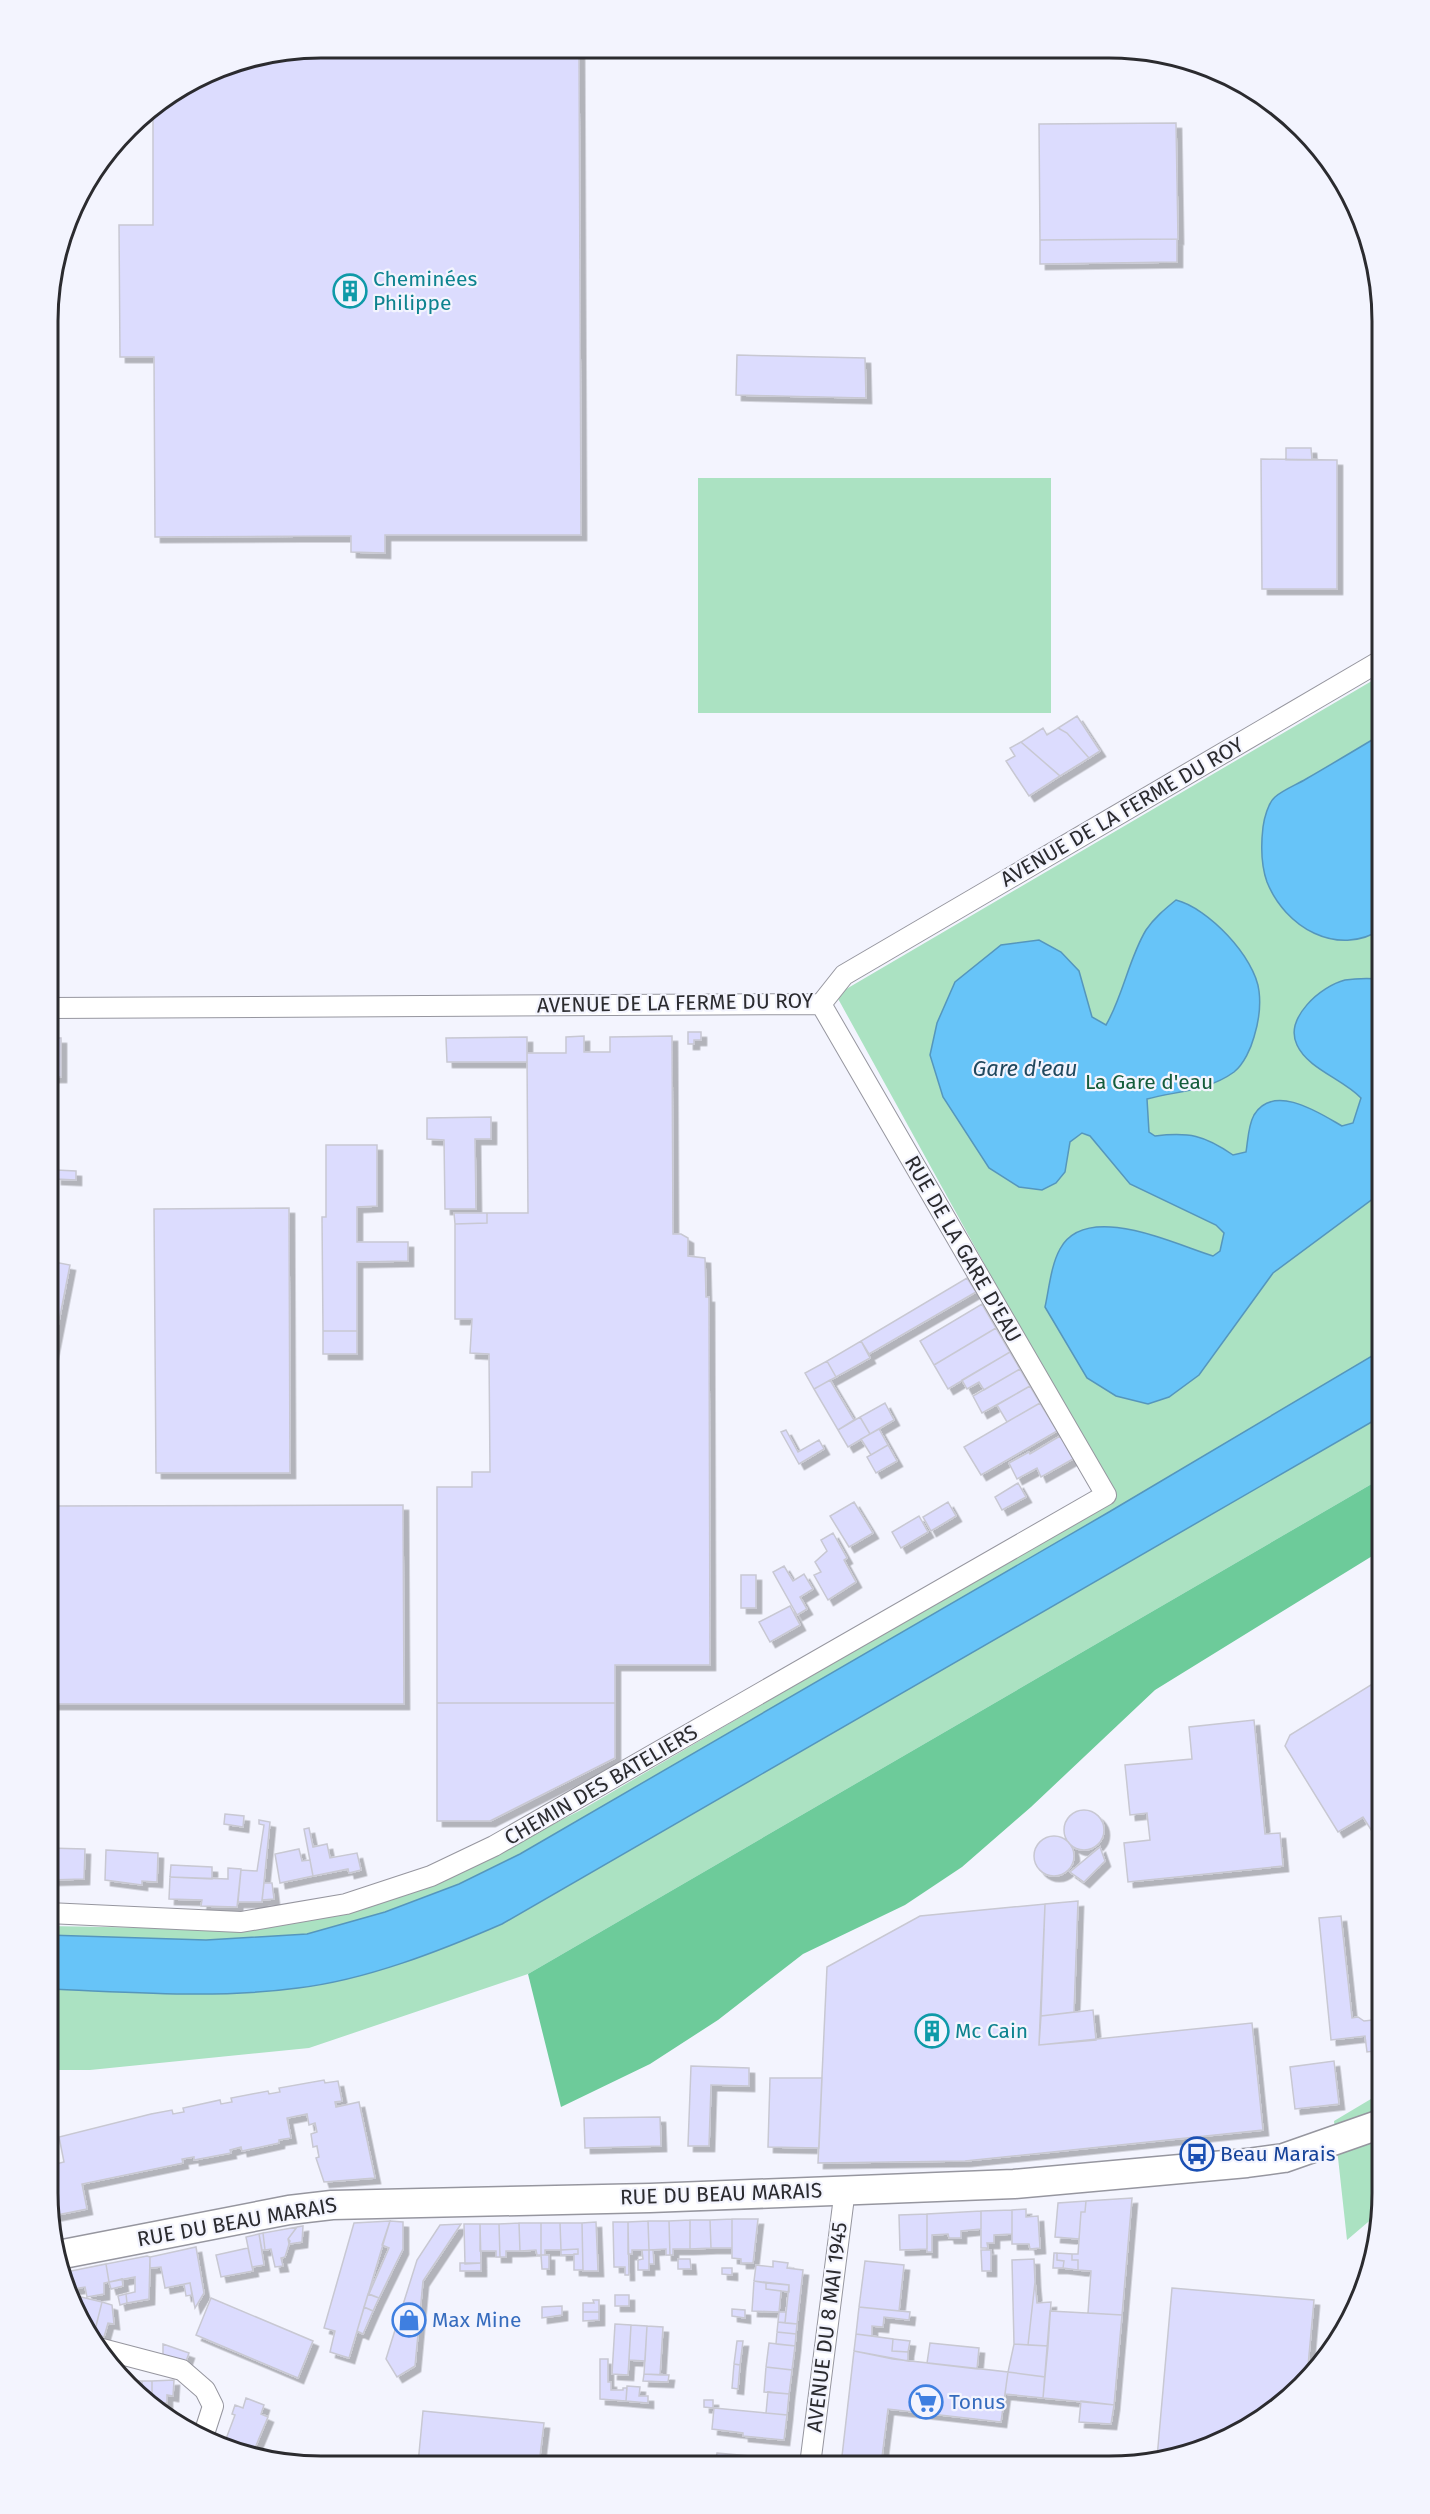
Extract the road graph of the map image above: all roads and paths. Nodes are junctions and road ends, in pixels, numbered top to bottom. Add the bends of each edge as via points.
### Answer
1 (1372, 666) edge
2 (820, 1004) junction
3 (58, 1008) edge
4 (1106, 1495) joint
5 (58, 1913) edge
6 (1372, 2127) edge
7 (845, 2189) junction
8 (66, 2254) edge
9 (112, 2352) edge
10 (205, 2428) edge
11 (811, 2456) edge

1 - 2 street, AVENUE DE LA FERME DU ROY via 844,975
2 - 3 street, AVENUE DE LA FERME DU ROY
2 - 4 street, RUE DE LA GARE D'EAU
4 - 5 street, CHEMIN DES BATELIERS via 494,1846 431,1876 346,1904 241,1922
6 - 7 street, RUE DU BEAU MARAIS via 1284,2158 1247,2163 1014,2184
7 - 8 street, RUE DU BEAU MARAIS via 332,2205
7 - 11 street, AVENUE DU 8 MAI 1945
9 - 10 street via 182,2370 205,2390 213,2406

